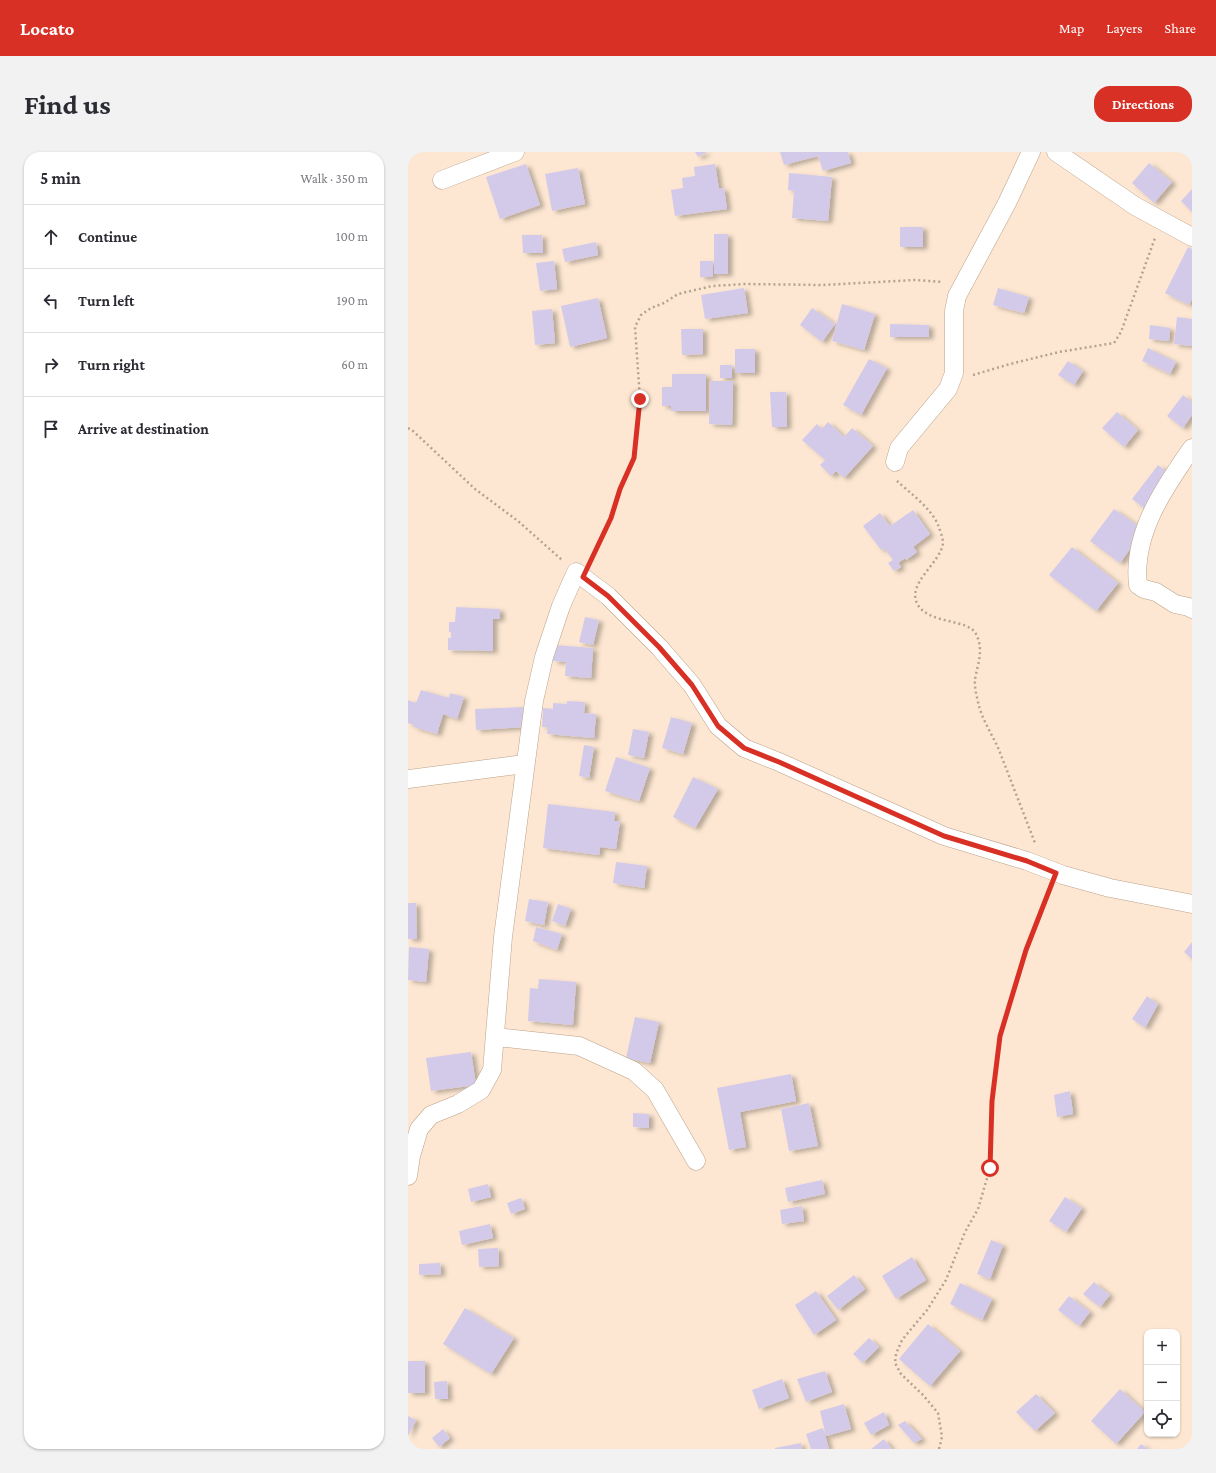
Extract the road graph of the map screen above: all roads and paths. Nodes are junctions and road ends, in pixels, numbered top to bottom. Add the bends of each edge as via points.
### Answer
1 (515, 152) edge
2 (1031, 152) edge
3 (1056, 152) edge
4 (442, 180) dead end
5 (1161, 220) junction
6 (1192, 237) edge
7 (962, 283) junction
8 (952, 382) junction
9 (408, 428) edge
10 (1192, 448) edge
11 (895, 462) joint
12 (580, 574) junction
13 (1192, 609) edge
14 (525, 764) junction
15 (408, 779) edge
16 (1050, 870) junction
17 (1192, 904) edge
18 (496, 1037) junction
19 (696, 1161) dead end
20 (408, 1176) edge
21 (939, 1449) edge

1 - 4 street
2 - 7 street via 1007,203
3 - 5 street via 1135,206
5 - 6 street
5 - 8 path via 1121,332 1114,343 1059,352
7 - 8 street via 954,311
7 - 12 path via 915,280 837,285 712,286 678,294 641,315 635,327 640,399 634,458 611,518
8 - 11 street via 898,448
9 - 12 path via 475,489 518,521 545,547
10 - 13 street via 1149,518 1138,550 1136,571 1138,585 1175,604
11 - 16 path via 896,479 938,524 943,542 937,557 917,587 918,605 924,611 945,621 966,626 976,632 981,646 975,680 979,706
12 - 14 street via 561,606 544,657 534,701
12 - 16 street via 608,596 659,647 692,685 718,726 744,748 944,836
14 - 15 street
14 - 18 street via 503,936
16 - 17 street via 1110,888
16 - 21 path via 1000,1036 992,1101 990,1168 980,1202 946,1280 927,1310 902,1340 896,1354 896,1363 901,1374 938,1413 941,1425
18 - 19 street via 578,1046 634,1071 656,1090
18 - 20 street via 492,1070 481,1090 458,1104 431,1115 418,1129

